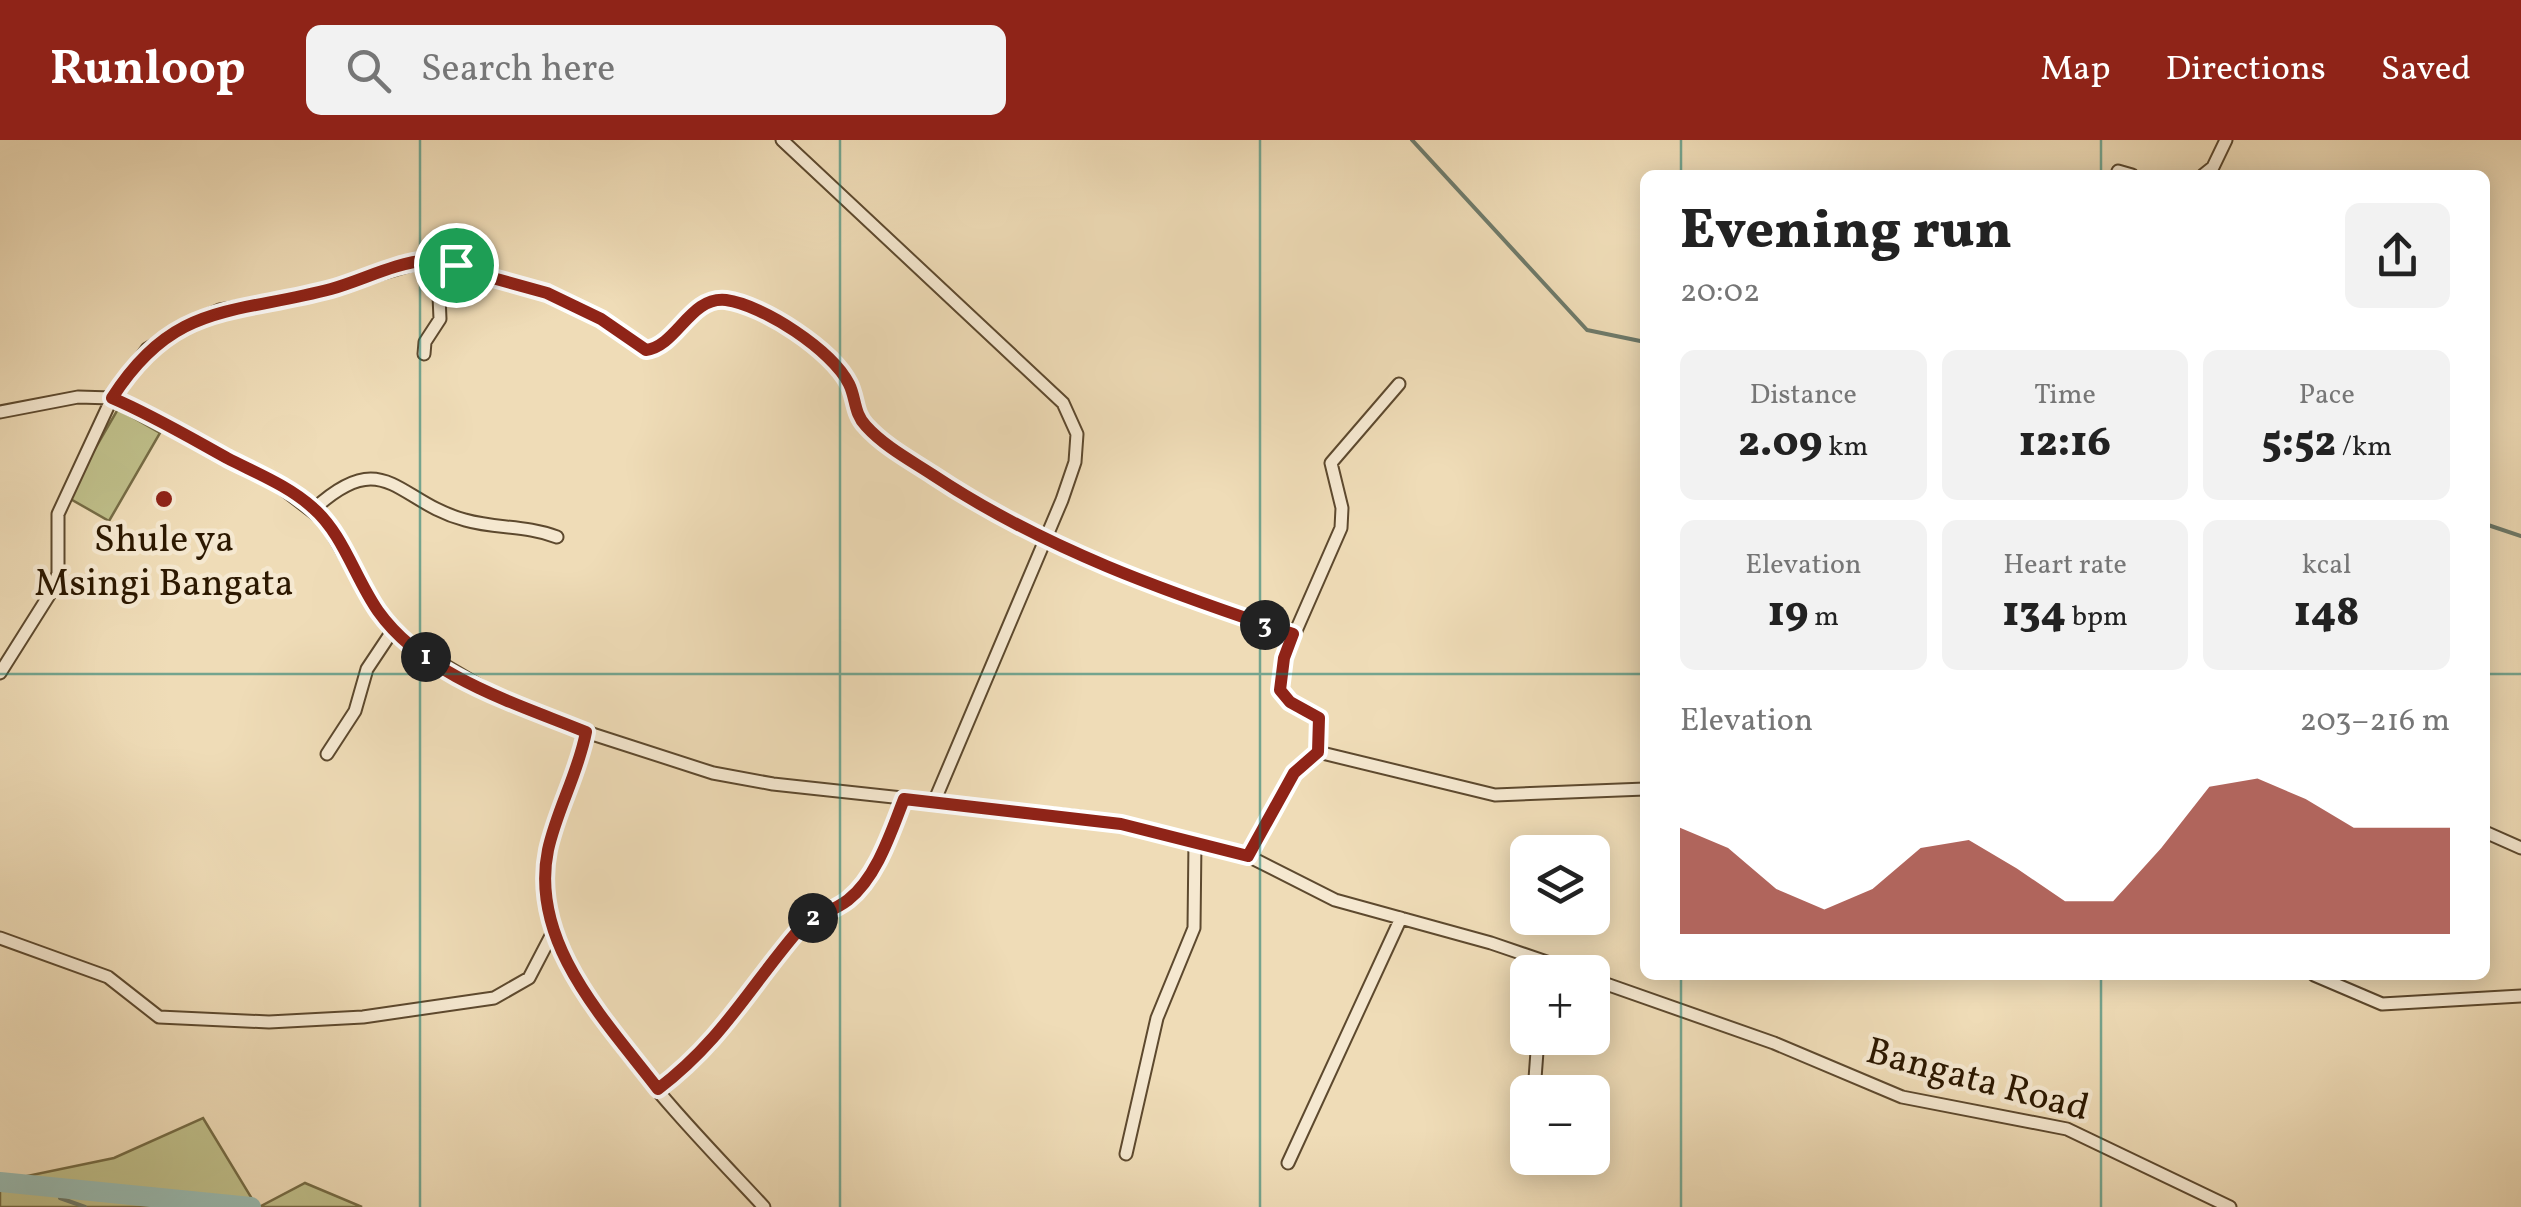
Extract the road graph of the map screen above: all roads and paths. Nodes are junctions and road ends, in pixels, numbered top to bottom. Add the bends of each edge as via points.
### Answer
1 (782, 140) edge
2 (2226, 140) edge
3 (2209, 170) edge
4 (456, 265) junction
5 (424, 354) dead end
6 (1400, 384) dead end
7 (112, 398) junction
8 (0, 412) edge
9 (314, 509) junction
10 (556, 537) dead end
11 (1046, 540) junction
12 (393, 630) junction
13 (1293, 634) junction
14 (0, 672) edge
15 (586, 732) junction
16 (1318, 752) junction
17 (327, 754) dead end
18 (1640, 788) edge
19 (904, 799) junction
20 (934, 802) junction
21 (2490, 834) edge
22 (1195, 841) junction
23 (2521, 848) edge
24 (1248, 856) junction
25 (1401, 918) junction
26 (553, 932) junction
27 (0, 938) edge
28 (1510, 955) edge
29 (2326, 980) edge
30 (1610, 985) edge
31 (2521, 996) edge
32 (658, 1089) junction
33 (1126, 1154) dead end
34 (1288, 1164) dead end
35 (764, 1207) edge
36 (2230, 1207) edge

1 - 11 street via 1064,403 1074,420 1076,448
2 - 3 street
4 - 5 street via 438,296 440,319
4 - 7 street via 412,261 307,295 220,310 147,349
4 - 11 street via 577,306 646,350 704,304 741,304 806,338 830,359 850,386 865,425 892,449
6 - 13 street via 1330,463 1341,528
7 - 8 street via 78,396
7 - 9 street
7 - 14 street via 58,514 52,589
9 - 10 street via 346,482 370,479 391,483 451,516
9 - 12 street
11 - 13 street via 1130,580
11 - 20 street
12 - 15 street via 494,695
12 - 17 street
13 - 16 street via 1280,690 1319,718
15 - 19 street via 727,776
15 - 26 street via 548,848 545,894
16 - 18 street via 1495,795
16 - 24 street via 1294,773
19 - 20 street
19 - 32 street via 858,890 806,923 716,1039
20 - 22 street via 1078,818
21 - 23 street
22 - 24 street
22 - 33 street via 1194,928 1157,1018
24 - 25 street via 1334,900
25 - 28 street
25 - 34 street
26 - 27 street via 529,978 494,998 270,1022 159,1017 108,976
26 - 32 street via 582,987
29 - 31 street via 2382,1004
30 - 36 street, Bangata Road via 1902,1097 2066,1130
32 - 35 street

